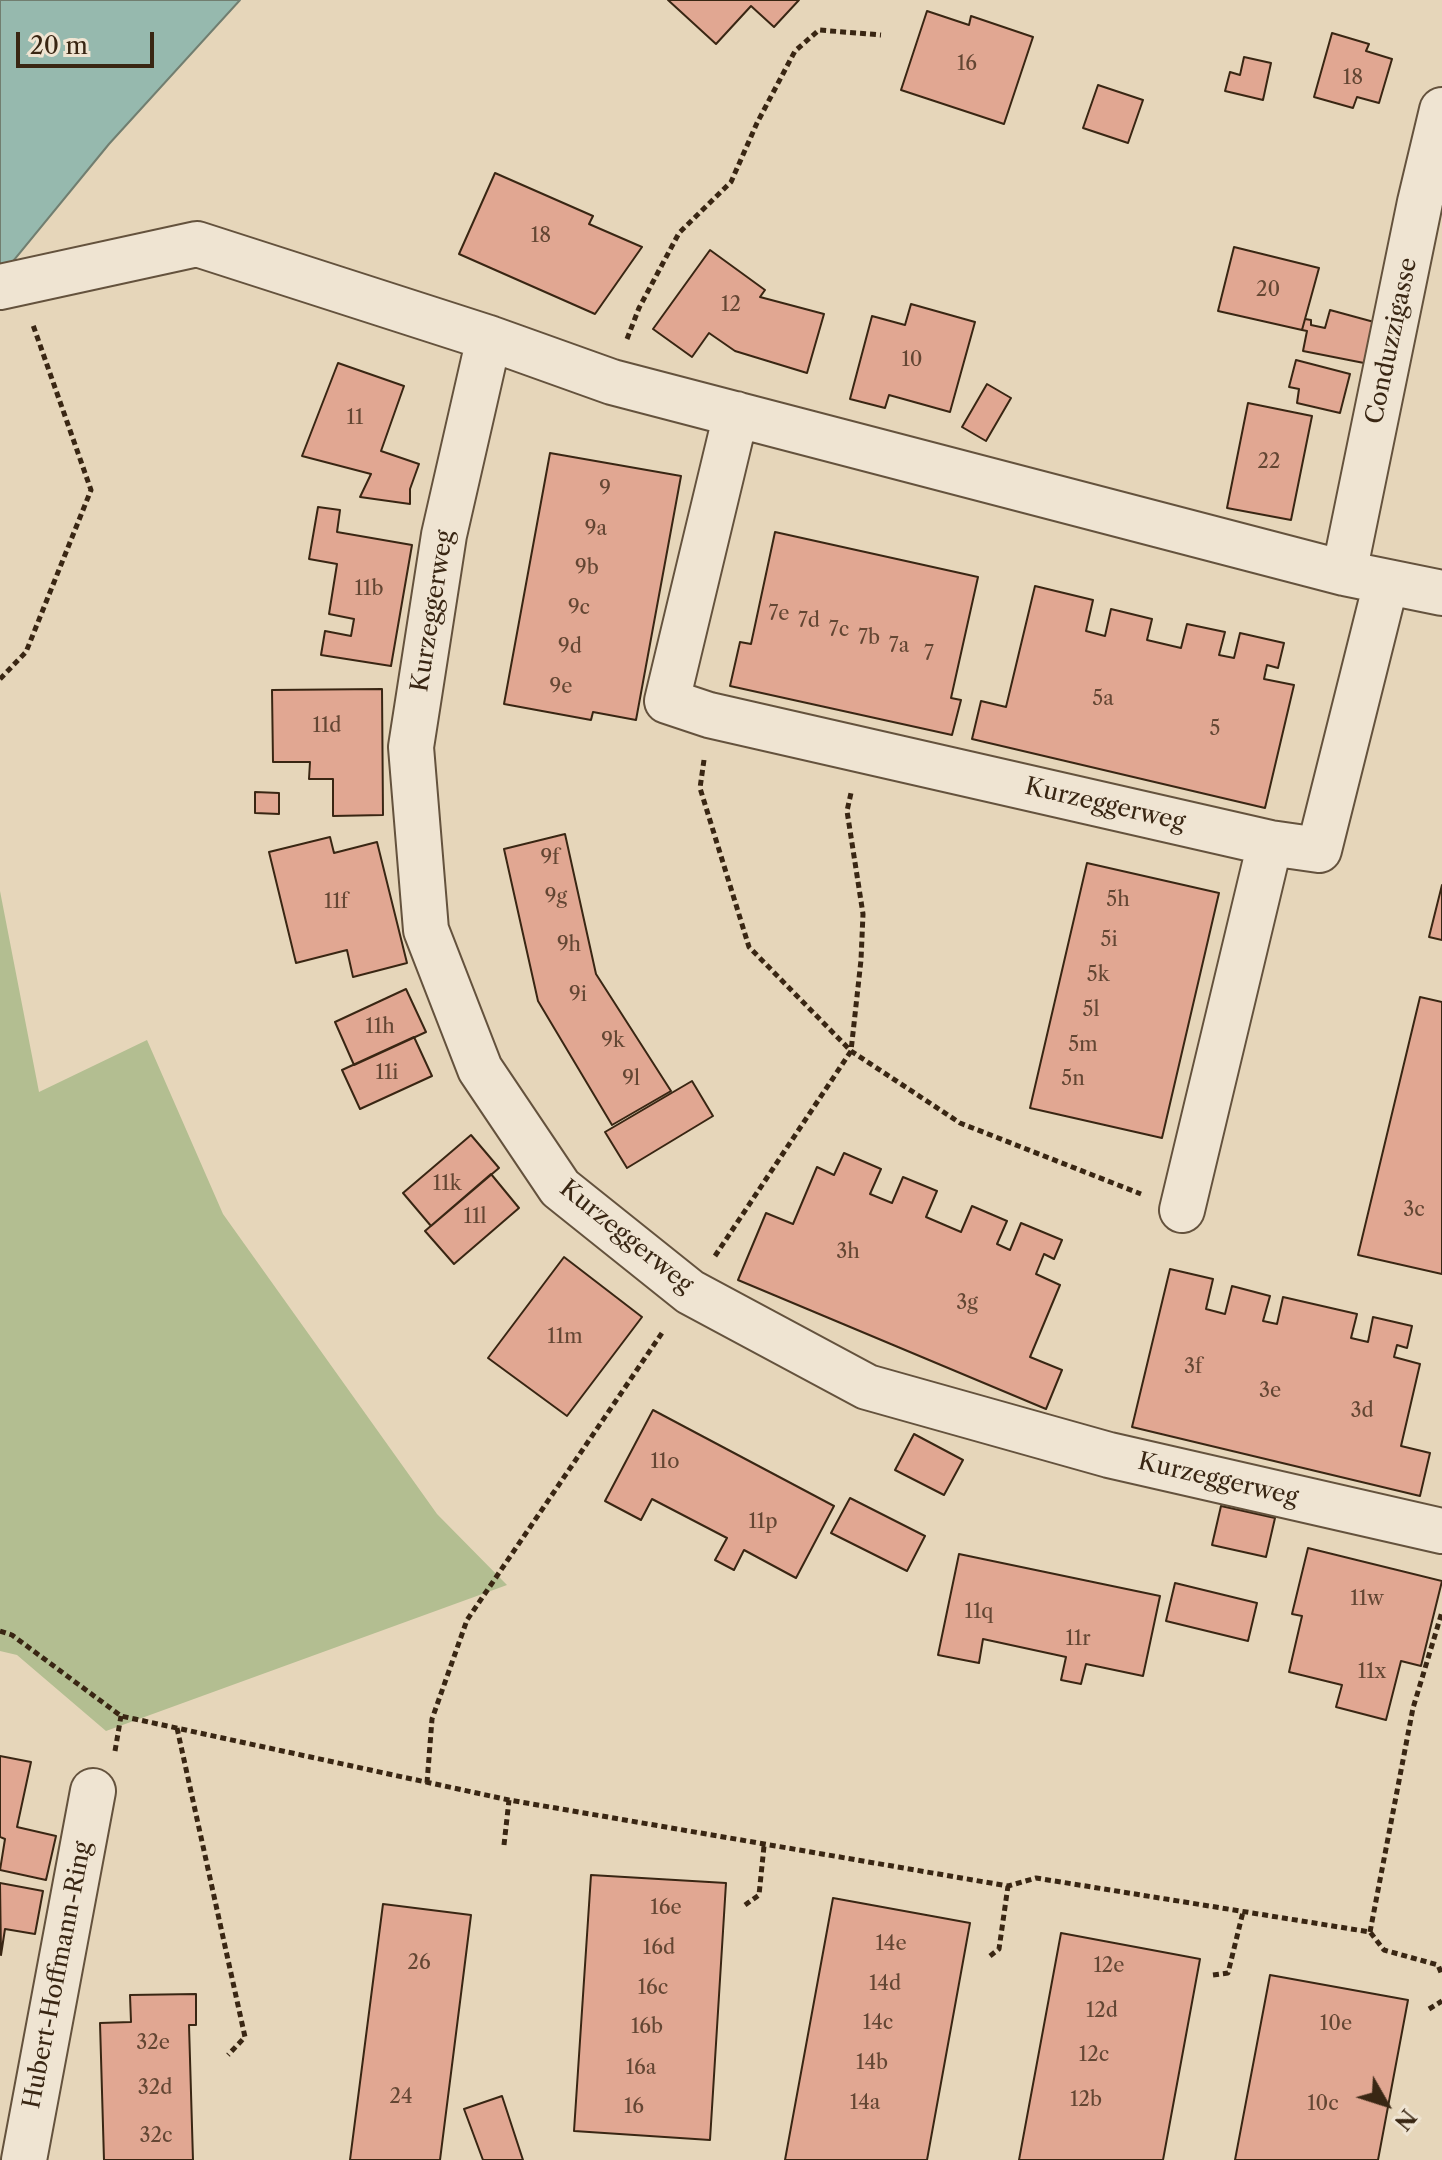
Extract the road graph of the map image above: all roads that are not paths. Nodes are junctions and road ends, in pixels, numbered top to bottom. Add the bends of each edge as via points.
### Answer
1 (1442, 110) edge
2 (9, 285) edge
3 (489, 338) junction
4 (736, 414) junction
5 (1344, 573) junction
6 (1386, 583) junction
7 (1442, 593) edge
8 (1270, 843) junction
9 (1182, 1210) road end
10 (1442, 1531) edge
11 (93, 1791) dead end
12 (24, 2160) edge

1 - 5 street, Conduzzigasse
2 - 3 street via 197,244
3 - 4 street via 612,382
3 - 10 street, Kurzeggerweg via 444,535 411,747 426,930 480,1069 560,1188 690,1292 867,1387 1109,1455
4 - 5 street
4 - 8 street, Kurzeggerweg via 667,701 709,715
5 - 6 street
6 - 7 street
6 - 8 street, Kurzeggerweg via 1319,850
8 - 9 street
11 - 12 street, Hubert-Hoffmann-Ring

